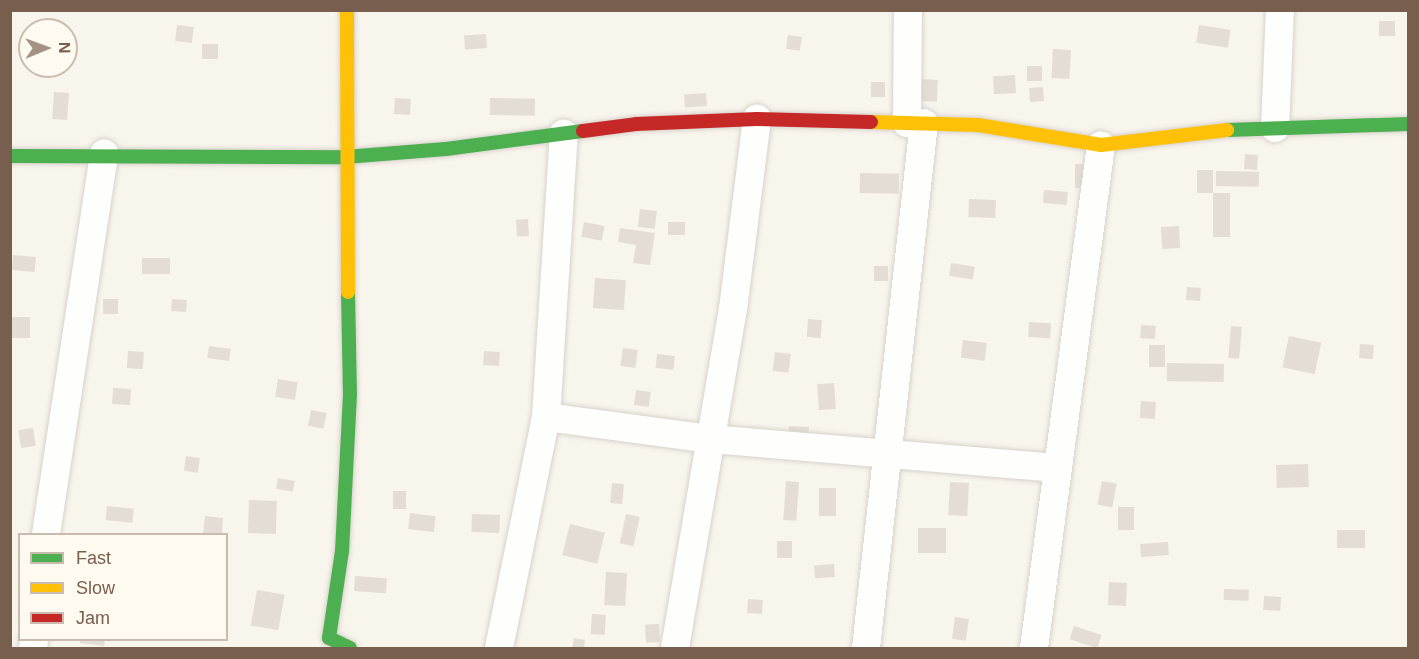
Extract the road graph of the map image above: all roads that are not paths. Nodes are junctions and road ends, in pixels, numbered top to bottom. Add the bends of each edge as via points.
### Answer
1 (347, 10) edge
2 (908, 10) edge
3 (1280, 10) edge
4 (757, 119) junction
5 (915, 123) junction
6 (1408, 124) edge
7 (1275, 128) junction
8 (564, 135) junction
9 (1101, 145) junction
10 (104, 153) junction
11 (10, 156) edge
12 (345, 157) junction
13 (546, 417) junction
14 (711, 438) junction
15 (888, 454) junction
16 (1058, 468) junction
17 (46, 533) edge
18 (335, 645) edge
19 (499, 648) edge
20 (675, 648) edge
21 (866, 648) edge
22 (1034, 648) edge

1 - 12 street
2 - 5 street
3 - 7 street
4 - 5 street
4 - 8 street via 636,124
4 - 14 street via 733,309
5 - 9 street via 978,125
5 - 15 street
6 - 7 street
7 - 9 street
8 - 12 street
8 - 13 street
9 - 16 street
10 - 11 street
10 - 12 street
10 - 17 street
12 - 18 street via 350,394
13 - 14 street
13 - 19 street
14 - 15 street
14 - 20 street
15 - 16 street
15 - 21 street
16 - 22 street

